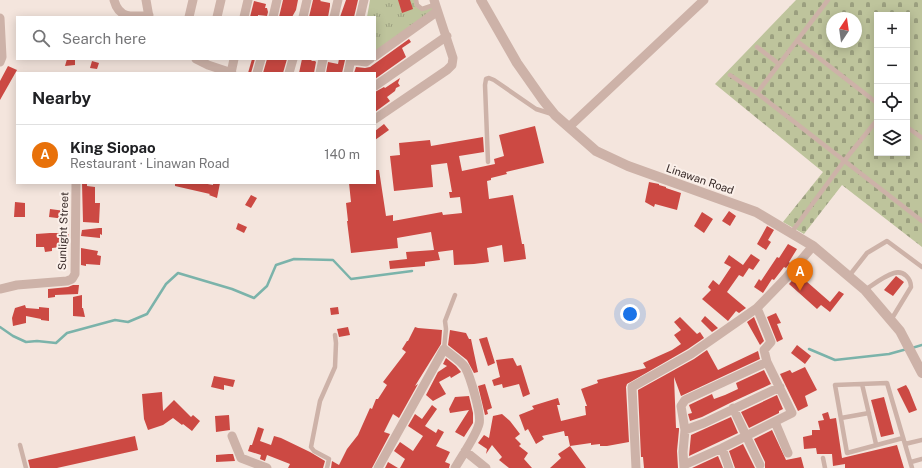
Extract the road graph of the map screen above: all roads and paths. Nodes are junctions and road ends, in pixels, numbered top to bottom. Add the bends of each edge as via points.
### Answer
1 (114, 0) edge
2 (146, 0) edge
3 (193, 0) edge
4 (221, 0) edge
5 (248, 0) edge
6 (277, 0) edge
7 (307, 0) edge
8 (338, 0) edge
9 (364, 0) edge
10 (416, 0) edge
11 (481, 0) edge
12 (704, 0) edge
13 (826, 0) edge
14 (435, 4) edge
15 (126, 16) edge
16 (149, 16) edge
17 (189, 16) edge
18 (218, 16) edge
19 (244, 16) edge
20 (273, 16) edge
21 (303, 16) edge
22 (334, 16) edge
23 (360, 16) edge
24 (0, 18) edge
25 (446, 36) junction
26 (797, 41) junction
27 (1, 42) edge
28 (757, 46) dead end
29 (376, 55) edge
30 (234, 60) edge
31 (261, 60) edge
32 (293, 60) edge
33 (323, 60) edge
34 (351, 60) edge
35 (369, 60) edge
36 (0, 62) edge
37 (209, 62) edge
38 (779, 64) junction
39 (230, 72) edge
40 (232, 72) edge
41 (257, 72) edge
42 (289, 72) edge
43 (320, 72) edge
44 (348, 72) edge
45 (730, 75) dead end
46 (376, 85) edge
47 (757, 93) junction
48 (874, 101) edge
49 (555, 115) junction
50 (376, 118) edge
51 (874, 124) edge
52 (569, 127) junction
53 (910, 128) edge
54 (922, 138) edge
55 (844, 161) junction
56 (488, 162) dead end
57 (76, 184) edge
58 (922, 221) edge
59 (791, 233) junction
60 (813, 246) junction
61 (922, 267) edge
62 (849, 276) junction
63 (0, 289) edge
64 (866, 290) junction
65 (455, 295) dead end
66 (757, 308) junction
67 (891, 320) junction
68 (335, 335) dead end
69 (444, 348) junction
70 (767, 362) junction
71 (921, 369) edge
72 (862, 384) junction
73 (780, 387) junction
74 (733, 408) junction
75 (869, 413) junction
76 (841, 418) junction
77 (775, 422) junction
78 (685, 430) junction
79 (232, 436) dead end
80 (747, 436) junction
81 (903, 438) junction
82 (922, 440) edge
83 (876, 444) junction
84 (905, 444) junction
85 (20, 445) dead end
86 (722, 448) junction
87 (465, 450) junction
88 (788, 453) dead end
89 (823, 458) dead end
90 (922, 459) edge
91 (911, 462) junction
92 (760, 465) dead end
93 (684, 467) edge
94 (26, 468) edge
95 (267, 468) edge
96 (327, 468) edge
97 (378, 468) edge
98 (455, 468) edge
99 (486, 468) edge
100 (636, 468) edge
101 (729, 468) edge
102 (825, 468) edge
103 (912, 468) edge

1 - 15 street via 115,6
2 - 16 street
3 - 17 street
4 - 18 street
5 - 19 street
6 - 20 street
7 - 21 street
8 - 22 street
9 - 23 street
10 - 14 lane via 422,9
11 - 49 street, Linawan Road via 517,63
12 - 52 street
13 - 26 lane
14 - 25 street
14 - 29 street via 435,13
24 - 27 street
25 - 46 street
25 - 50 street via 453,58 452,65
26 - 38 lane
26 - 48 lane
27 - 36 street
28 - 38 lane
30 - 40 street
31 - 41 street
32 - 42 street
33 - 43 street
34 - 35 street
34 - 44 street
37 - 39 street
38 - 47 lane
45 - 47 lane
47 - 55 lane
49 - 52 street, Linawan Road
49 - 56 lane via 536,109 494,80 486,79
51 - 55 lane
52 - 59 street, Linawan Road via 596,151 628,166 756,212
53 - 54 lane
55 - 58 lane
55 - 59 lane
57 - 63 street, Sunlight Street via 75,274 72,279
59 - 60 street, Linawan Road
60 - 62 street, Linawan Road
60 - 66 street
61 - 62 lane via 887,241 868,253
62 - 64 street, Linawan Road
64 - 67 street, Linawan Road
64 - 67 lane via 893,273 902,273 908,277 911,287
65 - 69 lane via 445,321
66 - 70 street via 771,342 764,350
66 - 100 street via 691,354 632,387
67 - 71 street, Linawan Road
68 - 96 lane via 335,367 320,401 311,447 329,459
69 - 87 street via 465,368 478,412 479,423
69 - 97 street
70 - 73 street
70 - 78 street via 685,400 681,406
72 - 75 lane
72 - 76 lane via 835,385
72 - 81 lane via 887,383
73 - 74 street
73 - 77 street via 792,413
74 - 78 street
74 - 80 street
75 - 76 lane
75 - 83 lane
76 - 83 lane via 846,453
77 - 80 street
77 - 88 street
78 - 93 street
79 - 95 street via 241,458
80 - 86 street
80 - 92 street
81 - 83 lane
81 - 84 lane
82 - 84 lane
84 - 91 lane
85 - 94 lane
86 - 93 street
86 - 101 street
87 - 98 street
87 - 99 street
89 - 102 lane
90 - 91 lane
91 - 103 lane

